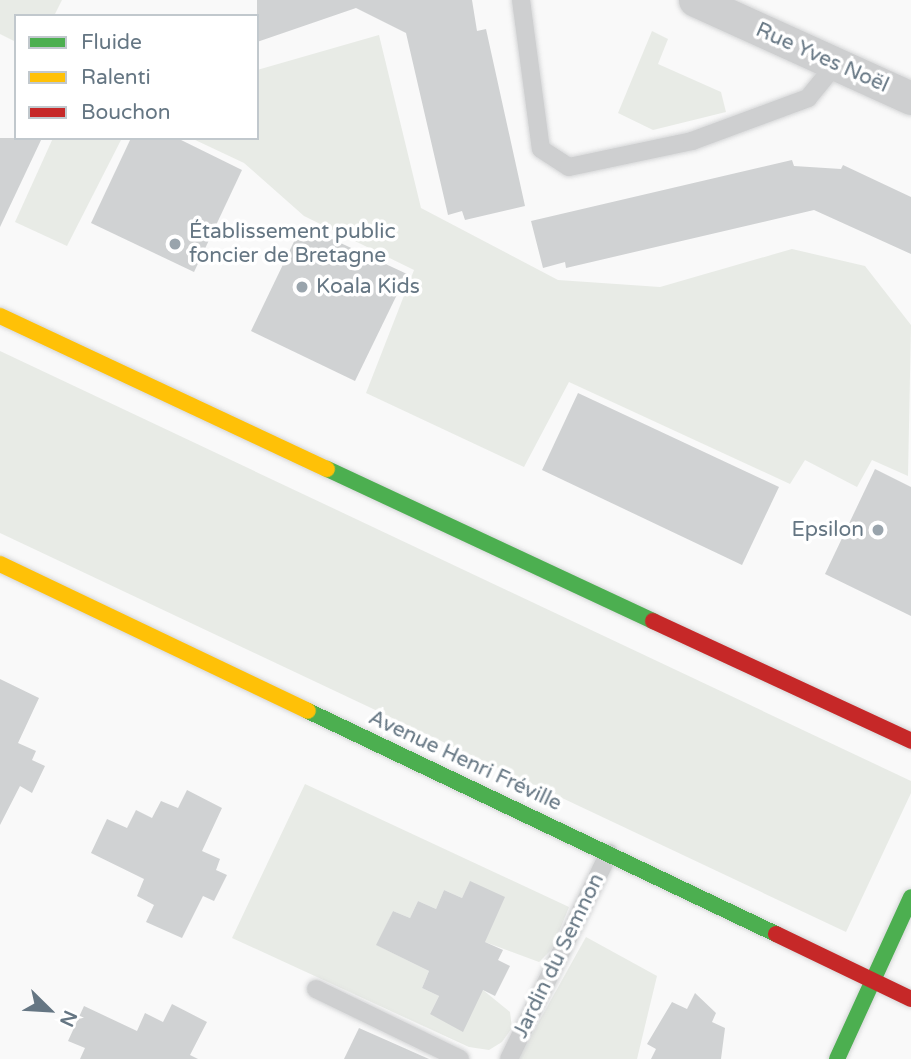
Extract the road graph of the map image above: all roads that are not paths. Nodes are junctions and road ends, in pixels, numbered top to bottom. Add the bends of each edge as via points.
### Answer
1 (521, 0) edge
2 (695, 0) edge
3 (835, 65) junction
4 (911, 98) edge
5 (0, 316) edge
6 (0, 564) edge
7 (911, 741) edge
8 (609, 853) junction
9 (911, 897) edge
10 (873, 981) junction
11 (316, 989) dead end
12 (911, 999) edge
13 (460, 1059) edge
14 (509, 1059) edge
15 (837, 1059) edge

1 - 3 lane via 541,149 569,167 692,141 808,98
2 - 3 street, Rue Yves Noël
3 - 4 street, Rue Yves Noël
5 - 7 main road
6 - 8 main road, Avenue Henri Fréville
8 - 10 main road, Avenue Henri Fréville
8 - 14 lane, Jardin du Semnon
9 - 10 main road
10 - 12 main road, Avenue Henri Fréville
10 - 15 main road
11 - 13 lane

